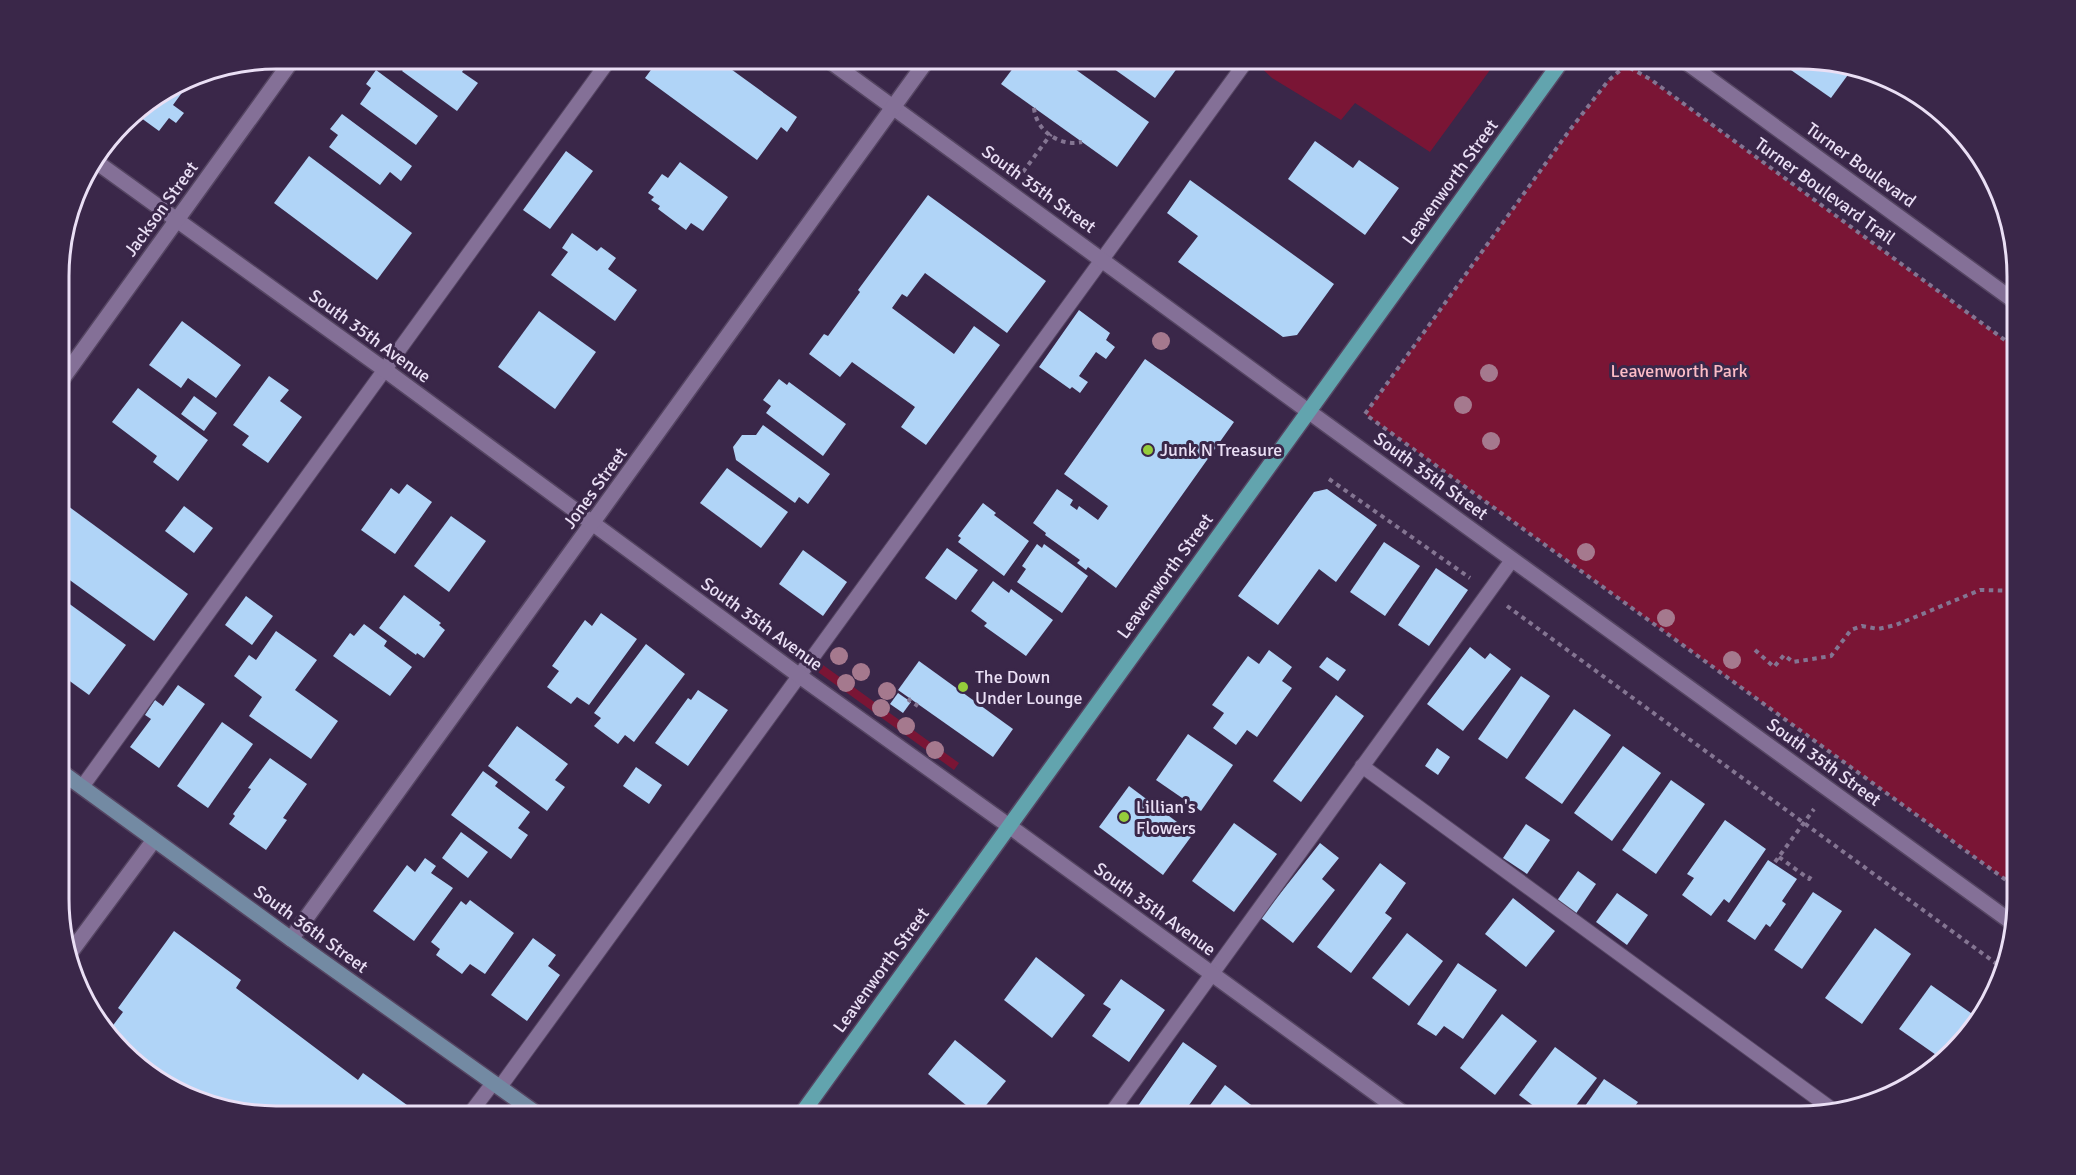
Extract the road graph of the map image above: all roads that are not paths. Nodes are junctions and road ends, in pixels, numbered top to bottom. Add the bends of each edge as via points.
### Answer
1 (285, 69) edge
2 (602, 69) edge
3 (842, 69) edge
4 (920, 69) edge
5 (1239, 69) edge
6 (1555, 69) edge
7 (1697, 69) edge
8 (893, 107) junction
9 (102, 165) edge
10 (177, 219) junction
11 (1102, 260) junction
12 (2007, 296) edge
13 (69, 369) edge
14 (385, 370) junction
15 (1308, 411) junction
16 (593, 523) junction
17 (1512, 560) junction
18 (801, 677) junction
19 (1362, 766) junction
20 (69, 778) edge
21 (82, 787) junction
22 (1009, 826) junction
23 (154, 840) junction
24 (2006, 918) edge
25 (291, 939) junction
26 (75, 946) edge
27 (1211, 974) junction
28 (497, 1085) junction
29 (1825, 1104) edge
30 (477, 1106) edge
31 (526, 1106) edge
32 (807, 1106) edge
33 (1116, 1106) edge
34 (1393, 1106) edge

1 - 10 street, Jackson Street
2 - 14 lane
3 - 8 street, South 35th Street
4 - 8 street, Jones Street
5 - 11 lane
6 - 15 main road, Leavenworth Street
7 - 12 street, Turner Boulevard
8 - 11 street, South 35th Street
8 - 16 street, Jones Street
9 - 10 street, South 35th Avenue
10 - 13 street, Jackson Street
10 - 14 street, South 35th Avenue
11 - 15 street, South 35th Street
11 - 18 lane
14 - 16 street, South 35th Avenue
14 - 21 lane
15 - 17 street, South 35th Street
15 - 22 main road, Leavenworth Street
16 - 18 street, South 35th Avenue
16 - 25 street, Jones Street
17 - 19 lane
17 - 24 street, South 35th Street
18 - 22 street, South 35th Avenue
18 - 28 lane
19 - 27 lane
19 - 29 lane
20 - 21 street, South 36th Street
21 - 23 street, South 36th Street
22 - 27 street, South 35th Avenue
22 - 32 main road, Leavenworth Street
23 - 25 street, South 36th Street
23 - 26 street
25 - 28 street, South 36th Street
27 - 33 lane
27 - 34 street, South 35th Avenue
28 - 30 lane
28 - 31 street, South 36th Street

